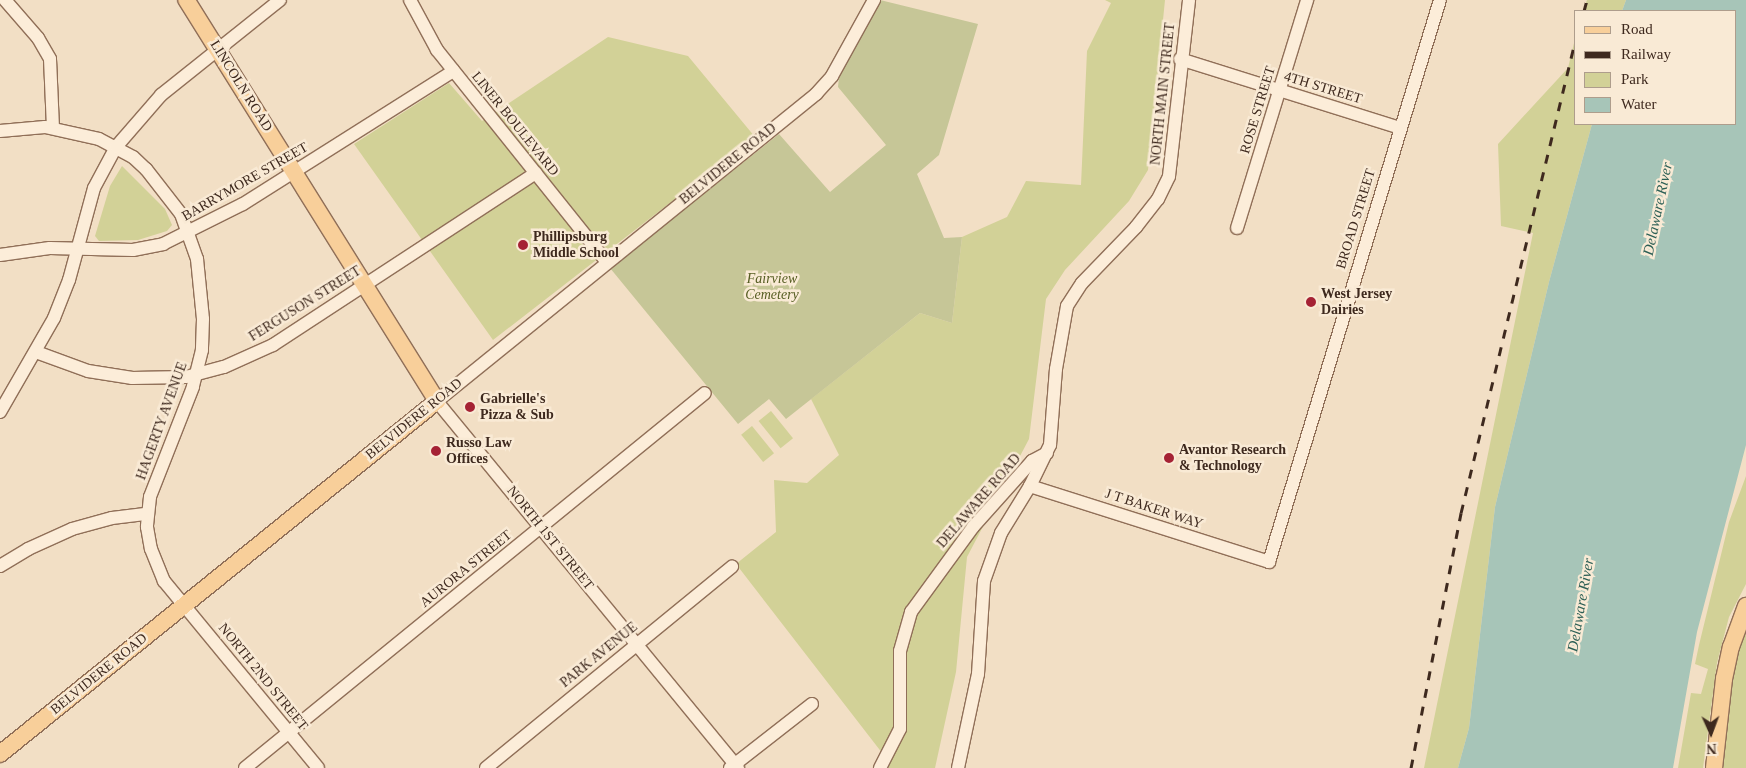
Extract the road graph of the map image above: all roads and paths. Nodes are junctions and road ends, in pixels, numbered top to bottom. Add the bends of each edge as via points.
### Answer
1 (186, 0) edge
2 (280, 0) edge
3 (410, 0) edge
4 (874, 0) edge
5 (1189, 0) edge
6 (1307, 0) edge
7 (1440, 0) edge
8 (4, 3) edge
9 (218, 50) junction
10 (1180, 59) junction
11 (453, 72) junction
12 (1280, 90) junction
13 (53, 128) junction
14 (1400, 128) junction
15 (0, 131) edge
16 (116, 147) junction
17 (295, 172) junction
18 (536, 173) junction
19 (1237, 228) dead end
20 (188, 232) junction
21 (78, 250) junction
22 (0, 254) edge
23 (606, 261) junction
24 (366, 284) junction
25 (36, 352) junction
26 (196, 375) junction
27 (705, 394) dead end
28 (437, 401) junction
29 (0, 412) edge
30 (1047, 453) junction
31 (1030, 486) junction
32 (147, 514) junction
33 (542, 527) junction
34 (1269, 562) joint
35 (0, 566) edge
36 (732, 568) dead end
37 (185, 605) junction
38 (1746, 606) edge
39 (637, 644) junction
40 (812, 704) dead end
41 (288, 732) junction
42 (0, 754) edge
43 (734, 767) edge
44 (245, 768) edge
45 (318, 768) edge
46 (486, 768) edge
47 (880, 768) edge
48 (958, 768) edge
49 (1714, 768) edge

1 - 9 main road, LINCOLN ROAD
2 - 9 street
3 - 11 street, LINER BOULEVARD via 423,29
4 - 23 street, BELVIDERE ROAD via 826,83
5 - 10 street, NORTH MAIN STREET
6 - 12 street, ROSE STREET
7 - 14 street, BROAD STREET
8 - 13 street via 38,38 50,59
9 - 16 street via 161,95
9 - 17 main road, LINCOLN ROAD
10 - 12 street, 4TH STREET
10 - 30 street, NORTH MAIN STREET via 1174,149 1164,189 1136,227 1082,283 1067,306
11 - 17 street, BARRYMORE STREET
11 - 18 street, LINER BOULEVARD
12 - 14 street, 4TH STREET
12 - 19 street, ROSE STREET
13 - 15 street, HAGERTY AVENUE
13 - 16 street, HAGERTY AVENUE via 81,133
14 - 34 street, BROAD STREET
16 - 20 street, HAGERTY AVENUE via 133,157 159,182 181,214
16 - 21 street via 94,188
17 - 20 street, BARRYMORE STREET
17 - 24 main road, NORTH 1ST STREET
18 - 23 street, LINER BOULEVARD
18 - 24 street, FERGUSON STREET
20 - 21 street, BARRYMORE STREET via 163,244 133,250
20 - 26 street, HAGERTY AVENUE via 197,258 204,319
21 - 22 street, BARRYMORE STREET via 50,248
21 - 25 street via 69,280
23 - 28 street, BELVIDERE ROAD
24 - 26 street, FERGUSON STREET via 273,345 232,364
24 - 28 main road, NORTH 1ST STREET
25 - 26 street, FERGUSON STREET via 88,371 119,377 165,379
25 - 29 street
26 - 32 street, HAGERTY AVENUE via 154,486
27 - 33 street, AURORA STREET
28 - 33 street, NORTH 1ST STREET
28 - 37 main road, BELVIDERE ROAD
30 - 31 street, NORTH MAIN STREET
30 - 47 street, DELAWARE ROAD via 1032,461 958,545 911,612 900,651 900,729
31 - 34 street, J T BAKER WAY
31 - 48 street via 1001,533 988,564 981,601 974,696
32 - 35 street via 112,518 72,529
32 - 37 street, HAGERTY AVENUE via 148,538 159,570
33 - 39 street, NORTH 1ST STREET
33 - 41 street, AURORA STREET
36 - 39 street, PARK AVENUE
37 - 41 street, NORTH 2ND STREET
37 - 42 main road, BELVIDERE ROAD
38 - 49 main road via 1724,679
39 - 43 street, NORTH 1ST STREET
39 - 46 street, PARK AVENUE
40 - 43 street
41 - 44 street, AURORA STREET
41 - 45 street, NORTH 2ND STREET

